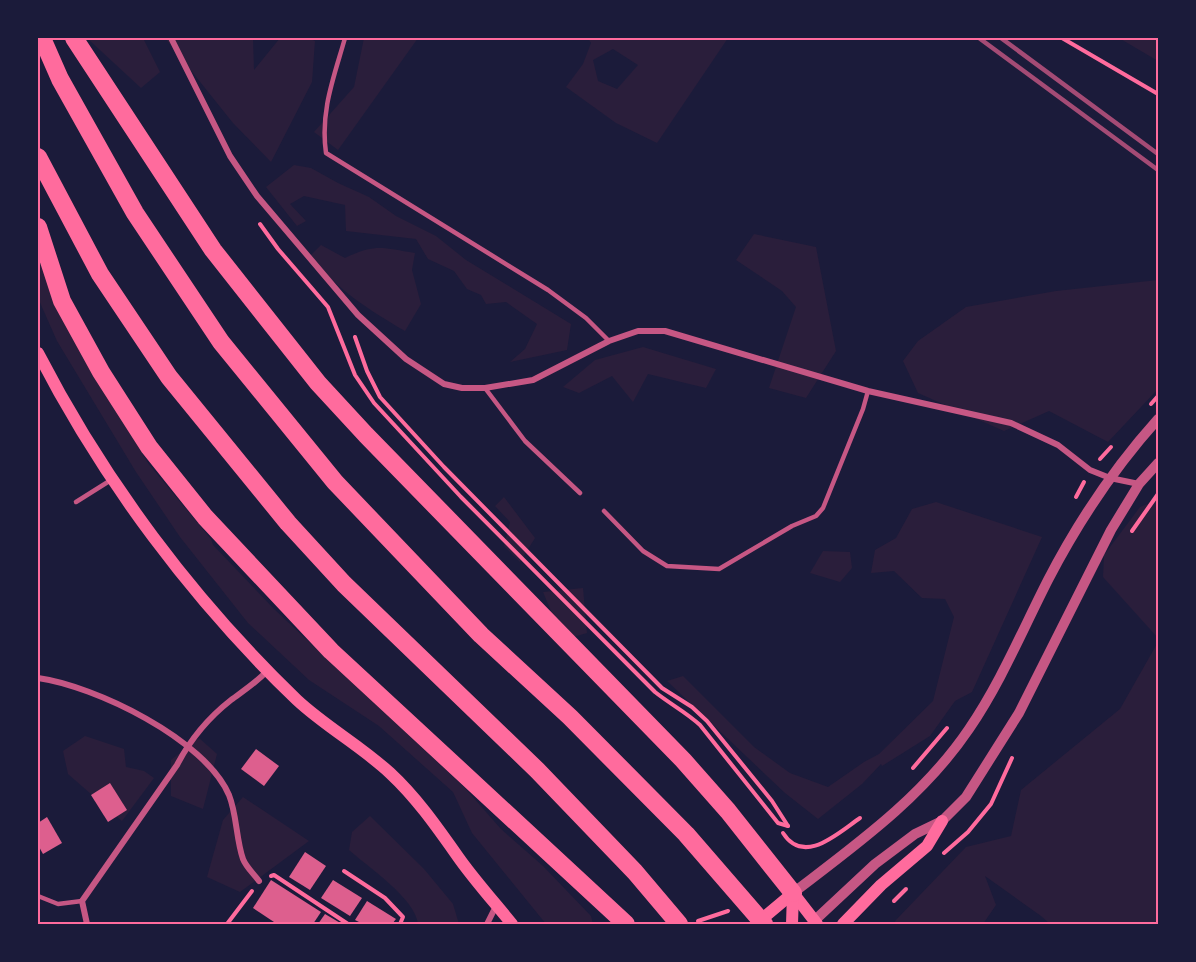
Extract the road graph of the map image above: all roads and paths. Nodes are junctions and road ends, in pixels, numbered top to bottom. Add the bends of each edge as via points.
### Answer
1 (42, 38) edge
2 (74, 38) edge
3 (171, 38) edge
4 (345, 38) edge
5 (1062, 38) edge
6 (1158, 94) edge
7 (38, 157) edge
8 (255, 218) dead end
9 (38, 227) edge
10 (355, 337) dead end
11 (609, 341) junction
12 (38, 353) edge
13 (485, 388) junction
14 (868, 391) junction
15 (1158, 396) edge
16 (1143, 411) dead end
17 (1158, 419) edge
18 (1114, 444) dead end
19 (1158, 462) edge
20 (1090, 470) junction
21 (1110, 478) junction
22 (112, 479) junction
23 (1139, 484) junction
24 (580, 493) dead end
25 (1074, 500) dead end
26 (76, 502) dead end
27 (604, 511) dead end
28 (267, 670) junction
29 (38, 678) edge
30 (953, 720) dead end
31 (187, 744) junction
32 (906, 776) dead end
33 (865, 814) dead end
34 (942, 821) junction
35 (783, 833) dead end
36 (344, 871) dead end
37 (259, 881) junction
38 (793, 893) junction
39 (38, 896) edge
40 (82, 901) junction
41 (497, 906) junction
42 (620, 923) edge
43 (813, 923) edge
44 (87, 924) edge
45 (227, 924) edge
46 (348, 924) edge
47 (400, 924) edge
48 (487, 924) edge
49 (512, 924) edge
50 (679, 924) edge
51 (756, 924) edge
52 (764, 924) edge
53 (792, 924) edge
54 (843, 924) edge

1 - 52 highway via 60,79 135,213 221,342 335,482 481,635 570,717 686,834
2 - 38 highway via 213,250 318,383 683,760
3 - 13 street via 235,164 257,196 358,315 406,359 444,384
4 - 11 lane via 325,109 326,153 548,290
5 - 6 path
7 - 50 highway via 100,274 169,377 288,523 344,584 573,807
8 - 10 path via 328,307 355,375 374,403 655,692 700,725 778,823 788,826 707,721 662,688 380,397
9 - 42 highway via 62,301 100,372 149,447 205,517 332,651
11 - 13 street via 533,380
11 - 14 street via 638,331 665,331
12 - 22 main road
13 - 24 lane via 525,441
14 - 20 street via 1011,423 1058,445
14 - 27 lane via 823,508 816,516 719,569 667,566 643,551
15 - 16 path
17 - 21 street
18 - 20 path
19 - 23 street
20 - 21 street
20 - 25 path
21 - 23 street
21 - 38 street via 1064,550 993,691 954,750 894,814
22 - 26 lane
22 - 28 main road via 158,544
23 - 34 street via 1092,565 1019,713 966,797
28 - 31 street via 221,708
28 - 41 main road via 299,702 389,772 427,813
29 - 31 street via 54,680 115,703
30 - 32 path
31 - 37 street via 229,795 244,860
31 - 40 street via 177,765
33 - 35 path via 812,847 792,844
34 - 43 street via 915,834 875,864
34 - 54 main road via 927,846
36 - 47 path via 385,898 403,917
37 - 45 path
37 - 46 path via 274,874
38 - 43 main road
38 - 51 main road
38 - 53 main road
39 - 40 lane via 58,904
40 - 44 street
41 - 48 street
41 - 49 main road

